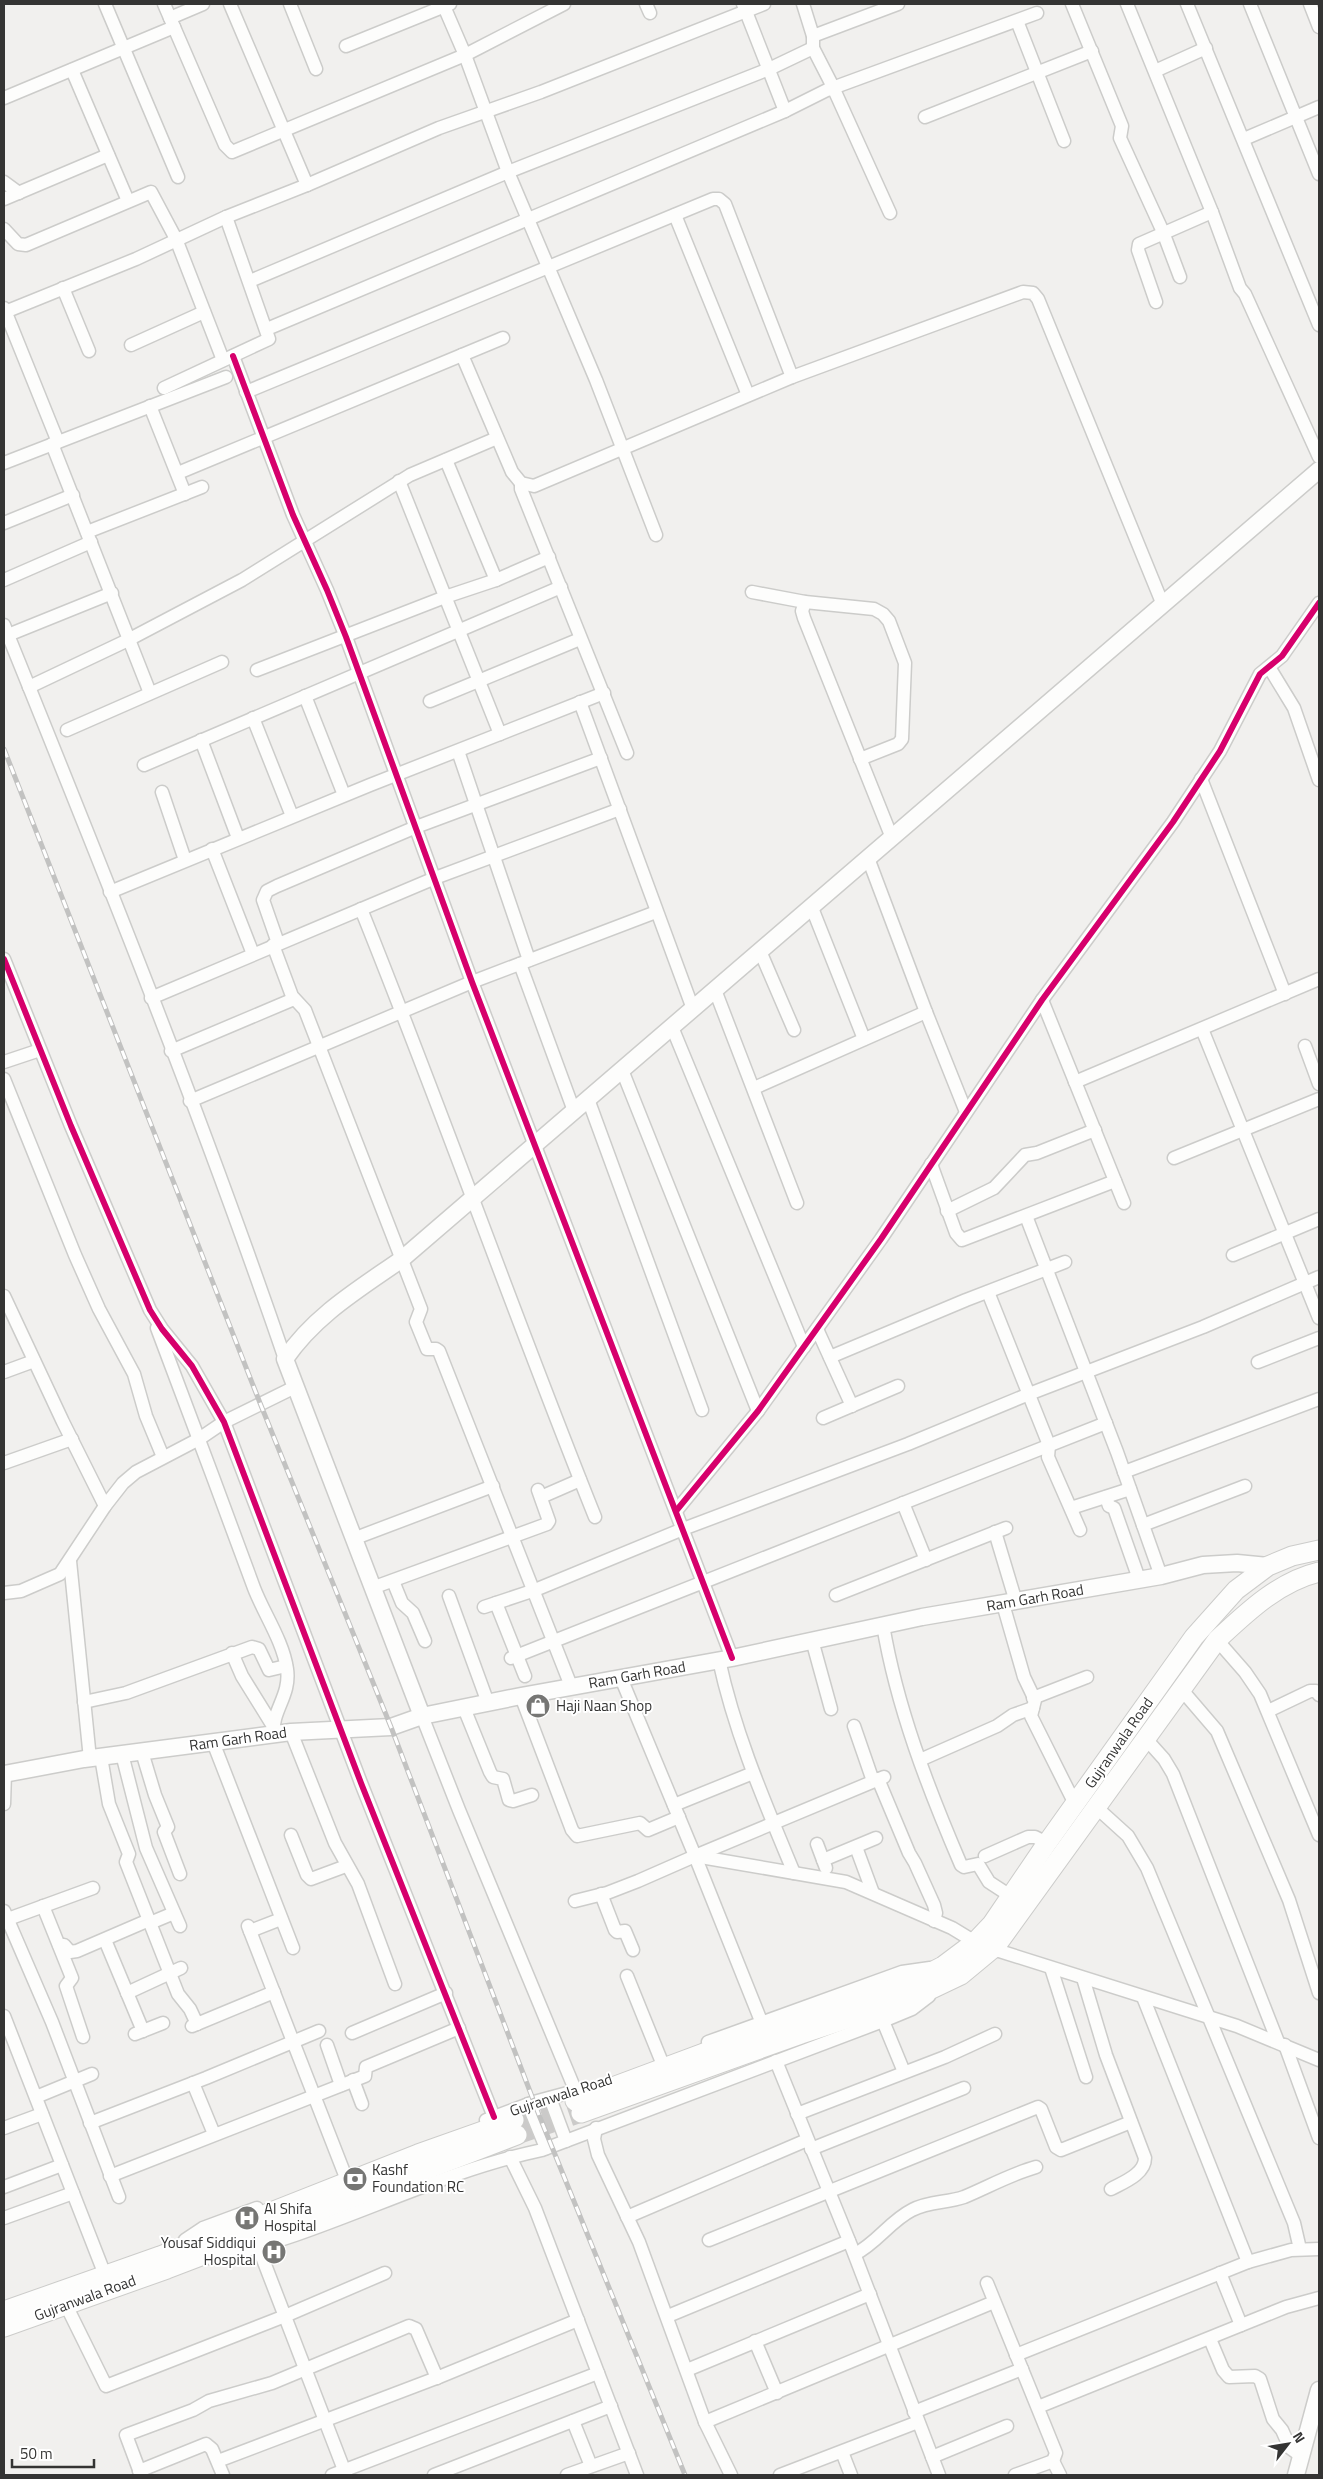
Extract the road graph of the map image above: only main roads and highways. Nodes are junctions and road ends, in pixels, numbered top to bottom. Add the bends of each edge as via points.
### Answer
1 (1319, 470) edge
2 (1319, 1550) edge
3 (1268, 1566) junction
4 (1319, 1572) edge
5 (422, 1716) junction
6 (1134, 1744) junction
7 (4, 1773) edge
8 (945, 1974) junction
9 (577, 2102) tunnel mouth
10 (515, 2128) tunnel mouth
11 (163, 2263) junction
12 (4, 2311) edge
13 (4, 2327) edge
14 (1319, 2390) edge
15 (1296, 2475) edge

1 - 5 main road via 402,1260 328,1311 299,1339 285,1359
2 - 3 highway, Gujranwala Road
3 - 5 main road, Ram Garh Road via 1236,1563 1203,1565 1161,1576 883,1625 725,1659
3 - 6 highway, Gujranwala Road via 1236,1590 1194,1637
4 - 6 highway, Gujranwala Road via 1282,1586 1251,1608 1217,1640
5 - 7 main road, Ram Garh Road via 391,1727 273,1730
6 - 8 highway, Gujranwala Road via 1075,1804 992,1924
6 - 8 highway, Gujranwala Road via 1096,1807 993,1949 962,1974
8 - 9 highway, Gujranwala Road via 771,2028
10 - 11 highway, Gujranwala Road
11 - 12 highway, Gujranwala Road via 105,2275
11 - 13 highway, Gujranwala Road via 66,2305
14 - 15 main road

